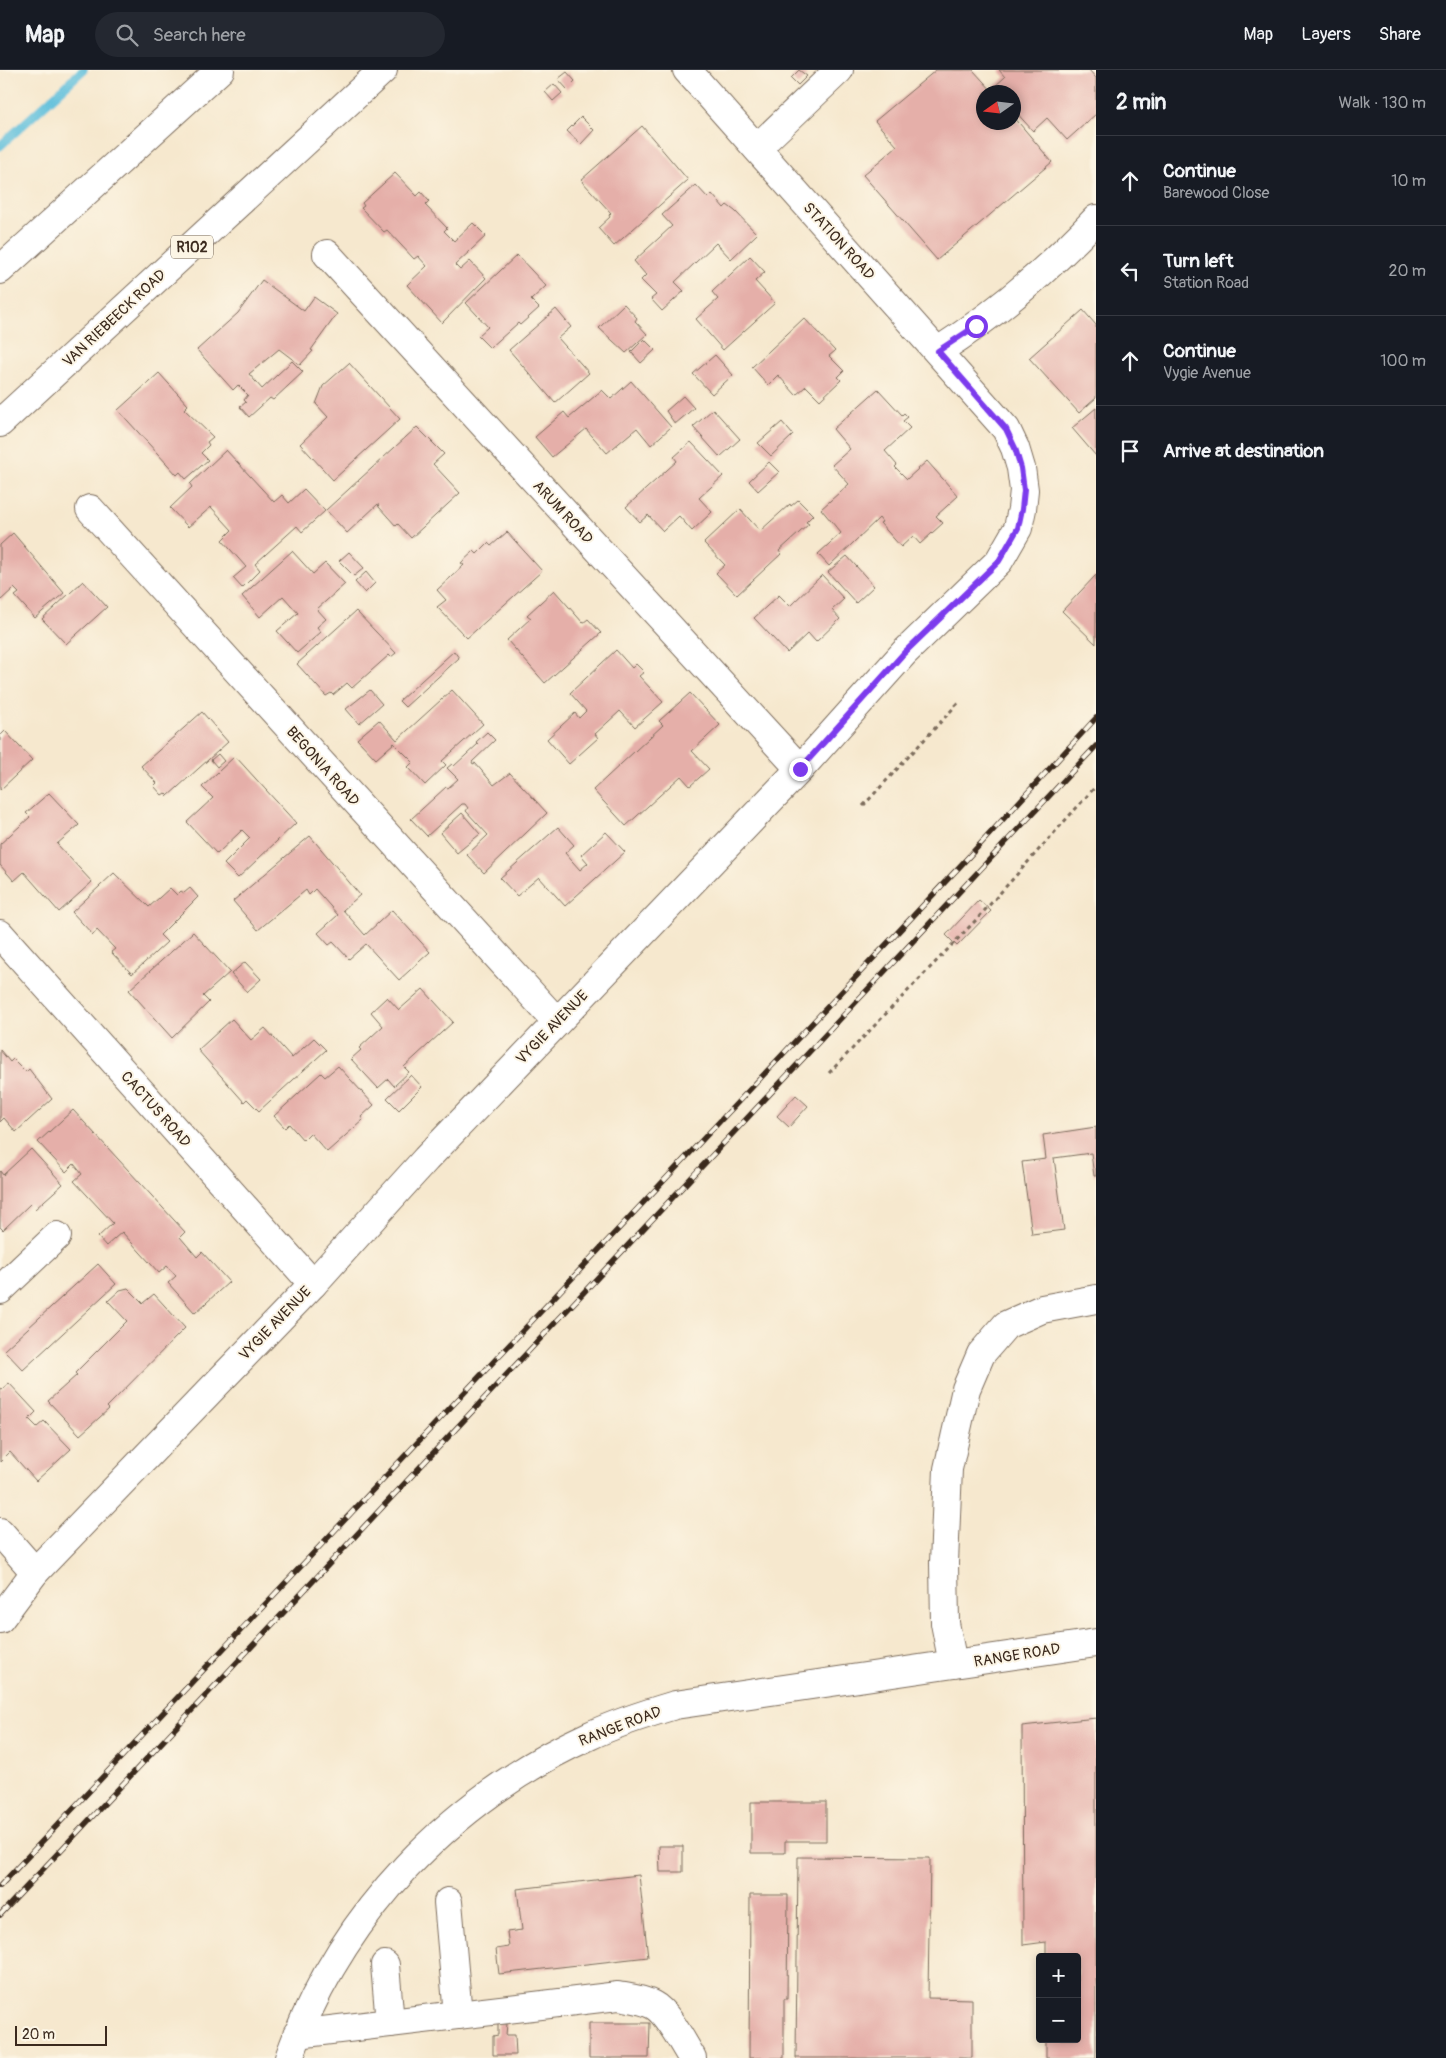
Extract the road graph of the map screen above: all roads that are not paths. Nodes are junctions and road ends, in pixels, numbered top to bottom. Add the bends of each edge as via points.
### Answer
1 (220, 70) edge
2 (383, 70) edge
3 (687, 70) edge
4 (839, 70) edge
5 (757, 148) junction
6 (1096, 219) edge
7 (327, 254) dead end
8 (0, 270) edge
9 (938, 351) junction
10 (992, 412) joint
11 (0, 423) edge
12 (90, 509) dead end
13 (800, 769) junction
14 (0, 934) edge
15 (557, 1022) junction
16 (57, 1236) dead end
17 (313, 1284) junction
18 (0, 1290) edge
19 (1096, 1299) edge
20 (0, 1532) edge
21 (35, 1572) junction
22 (0, 1618) edge
23 (1096, 1643) edge
24 (952, 1664) junction
25 (448, 1902) dead end
26 (385, 1965) dead end
27 (458, 2015) junction
28 (390, 2023) junction
29 (293, 2046) edge
30 (692, 2058) edge

1 - 8 street
2 - 11 street, VAN RIEBEECK ROAD / R102
3 - 5 street, STATION ROAD
4 - 5 street
5 - 9 street, STATION ROAD
6 - 9 street via 1069,248 976,326
7 - 13 street, ARUM ROAD
9 - 10 street, STATION ROAD
10 - 13 street, VYGIE AVENUE via 1006,429 1021,468 1022,509 1010,545 999,561 904,653
12 - 15 street, BEGONIA ROAD
13 - 15 street, VYGIE AVENUE
14 - 17 street, CACTUS ROAD
15 - 17 street, VYGIE AVENUE
16 - 18 street
17 - 21 street, VYGIE AVENUE
19 - 24 street via 1042,1309 1006,1325 981,1354 966,1389 948,1469 945,1623
20 - 21 street
21 - 22 street, VYGIE AVENUE
23 - 24 street, RANGE ROAD
24 - 29 street, RANGE ROAD via 674,1705 623,1722 549,1756 474,1805 404,1869 372,1906 344,1947 318,1989
25 - 27 street
26 - 28 street
27 - 28 street
27 - 30 street via 618,1996 641,2000 655,2006
28 - 29 street

